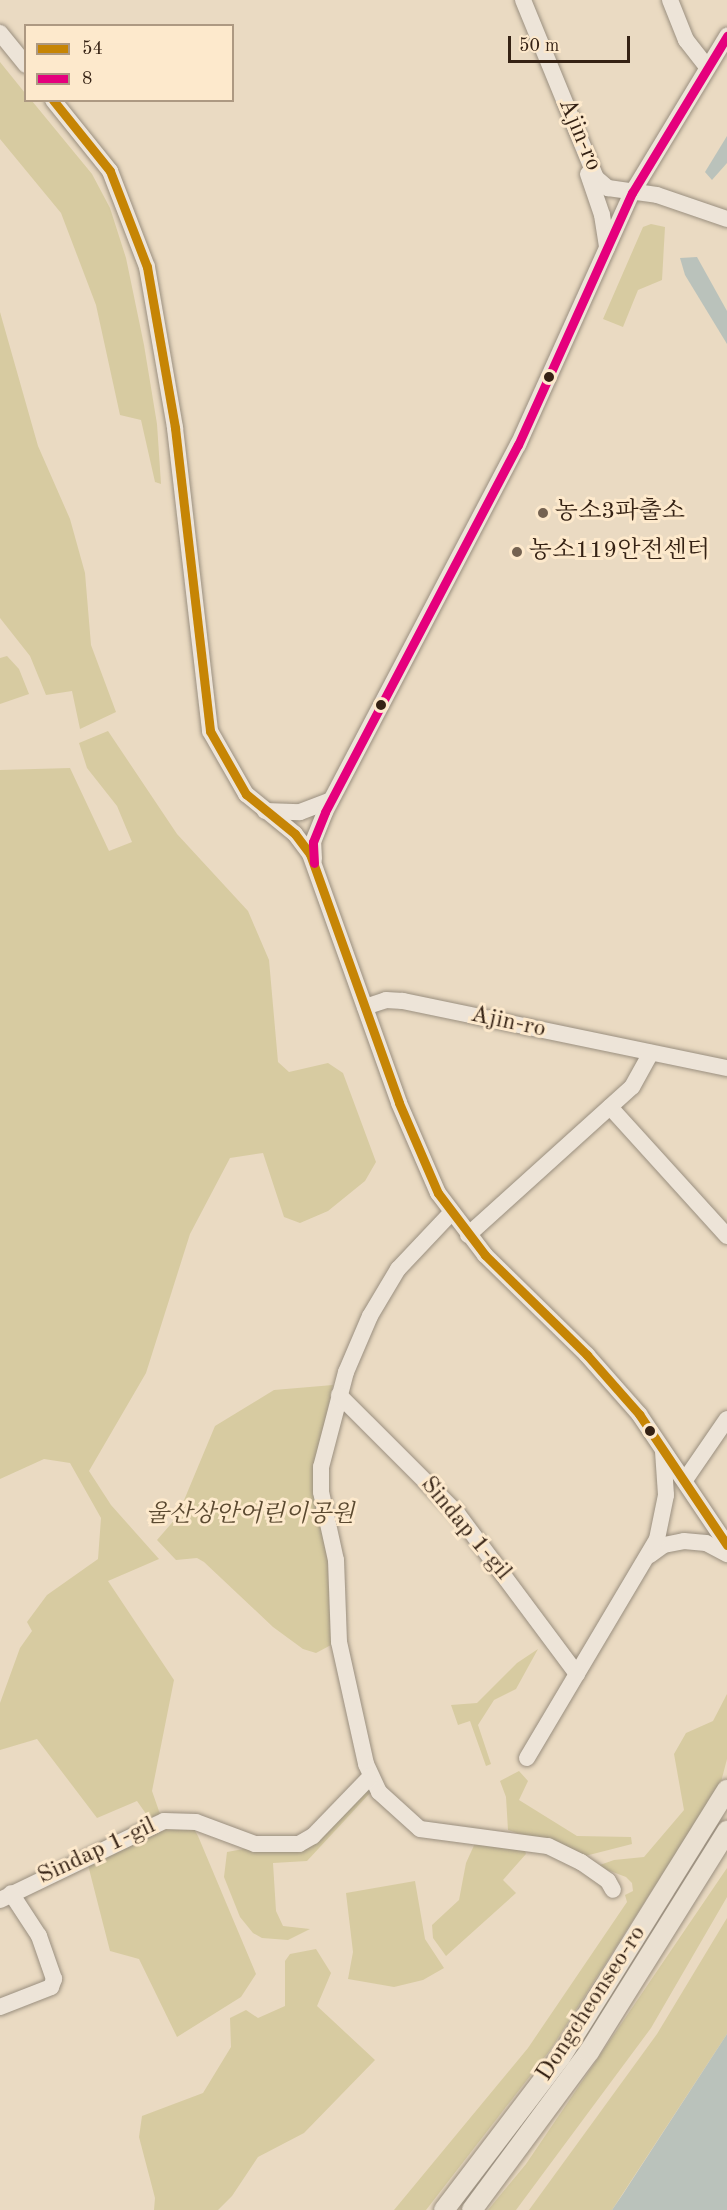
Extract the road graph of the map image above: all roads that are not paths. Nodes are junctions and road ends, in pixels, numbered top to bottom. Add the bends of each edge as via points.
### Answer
1 (523, 0) edge
2 (670, 0) edge
3 (0, 33) edge
4 (727, 36) edge
5 (24, 63) edge
6 (706, 66) junction
7 (55, 102) edge
8 (574, 128) junction
9 (632, 193) junction
10 (727, 219) edge
11 (607, 248) junction
12 (331, 800) junction
13 (266, 811) junction
14 (314, 863) junction
15 (365, 1008) junction
16 (651, 1053) junction
17 (727, 1068) edge
18 (610, 1107) junction
19 (451, 1213) junction
20 (468, 1235) junction
21 (727, 1236) edge
22 (339, 1395) junction
23 (727, 1419) edge
24 (661, 1444) junction
25 (685, 1480) junction
26 (727, 1545) edge
27 (727, 1554) edge
28 (649, 1556) junction
29 (577, 1674) junction
30 (527, 1758) dead end
31 (370, 1777) junction
32 (727, 1790) edge
33 (727, 1831) edge
34 (613, 1890) dead end
35 (6, 1897) edge
36 (0, 2007) edge
37 (444, 2210) edge
38 (472, 2210) edge

1 - 8 street, Ajin-ro
2 - 6 street via 686,40
3 - 5 street
4 - 6 street
6 - 9 street
7 - 13 street via 110,171 144,256 175,428 206,715 237,781
8 - 9 street, Ajin-ro via 596,178 608,188
8 - 11 street via 602,215
9 - 10 street, Ajin-ro via 666,197
9 - 11 street
11 - 12 street via 518,444
12 - 13 street via 300,812
12 - 14 street via 313,842
13 - 14 street via 295,834
14 - 15 street
15 - 16 street, Ajin-ro via 386,1000 403,1001
15 - 19 street via 427,1174
16 - 17 street, Ajin-ro
16 - 18 street via 641,1076
18 - 20 street
18 - 21 street
19 - 20 street
19 - 22 street via 398,1269 385,1290 357,1345
20 - 24 street via 587,1355
22 - 29 street, Sindap 1-gil via 458,1514
22 - 31 street via 321,1467 321,1492 336,1560 339,1642
23 - 25 street
24 - 25 street
24 - 28 street via 666,1495 662,1524
25 - 26 street
27 - 28 street via 706,1543 684,1541 664,1545
28 - 29 street
29 - 30 street
31 - 34 street via 379,1792 420,1829 548,1846 581,1862 608,1881
31 - 35 street, Sindap 1-gil via 313,1836 299,1845 255,1844 196,1822 171,1820 147,1827
32 - 37 main road, Dongcheonseo-ro via 560,2058
33 - 38 main road, Dongcheonseo-ro via 589,2052
35 - 36 street, Sindap 1-gil via 39,1935 54,1979 51,1987

